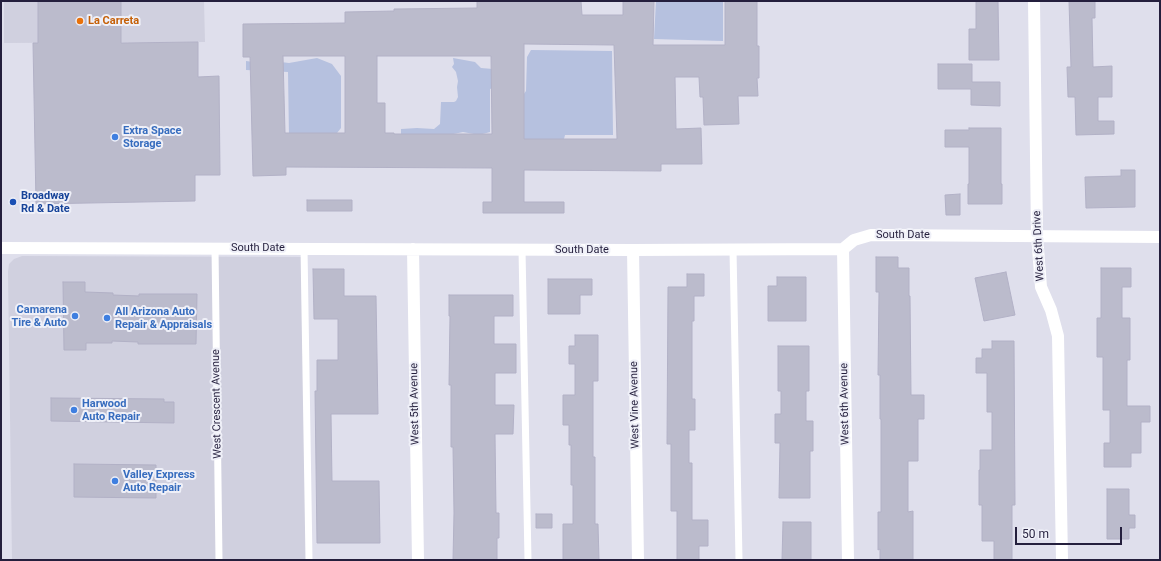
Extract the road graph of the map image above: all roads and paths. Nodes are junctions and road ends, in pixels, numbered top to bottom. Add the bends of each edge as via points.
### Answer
1 (1034, 1) edge
2 (1037, 235) junction
3 (1160, 237) edge
4 (1, 248) edge
5 (215, 248) junction
6 (304, 248) junction
7 (413, 249) junction
8 (842, 249) junction
9 (522, 250) junction
10 (632, 250) junction
11 (733, 250) junction
12 (219, 560) edge
13 (309, 560) edge
14 (418, 560) edge
15 (528, 560) edge
16 (638, 560) edge
17 (739, 560) edge
18 (848, 560) edge
19 (1062, 560) edge

1 - 2 street, West 6th Drive
2 - 3 street, South Date
2 - 8 street, South Date via 871,235 854,240
2 - 19 street, West 6th Drive via 1041,287 1058,336
4 - 5 street, South Date
5 - 6 street, South Date
5 - 12 lane, West Crescent Avenue
6 - 7 street, South Date
6 - 13 lane
7 - 9 street, South Date
7 - 14 street, West 5th Avenue
8 - 11 street, South Date
8 - 18 street, West 6th Avenue
9 - 10 street, South Date
9 - 15 lane
10 - 11 street, South Date
10 - 16 street, West Vine Avenue
11 - 17 lane

